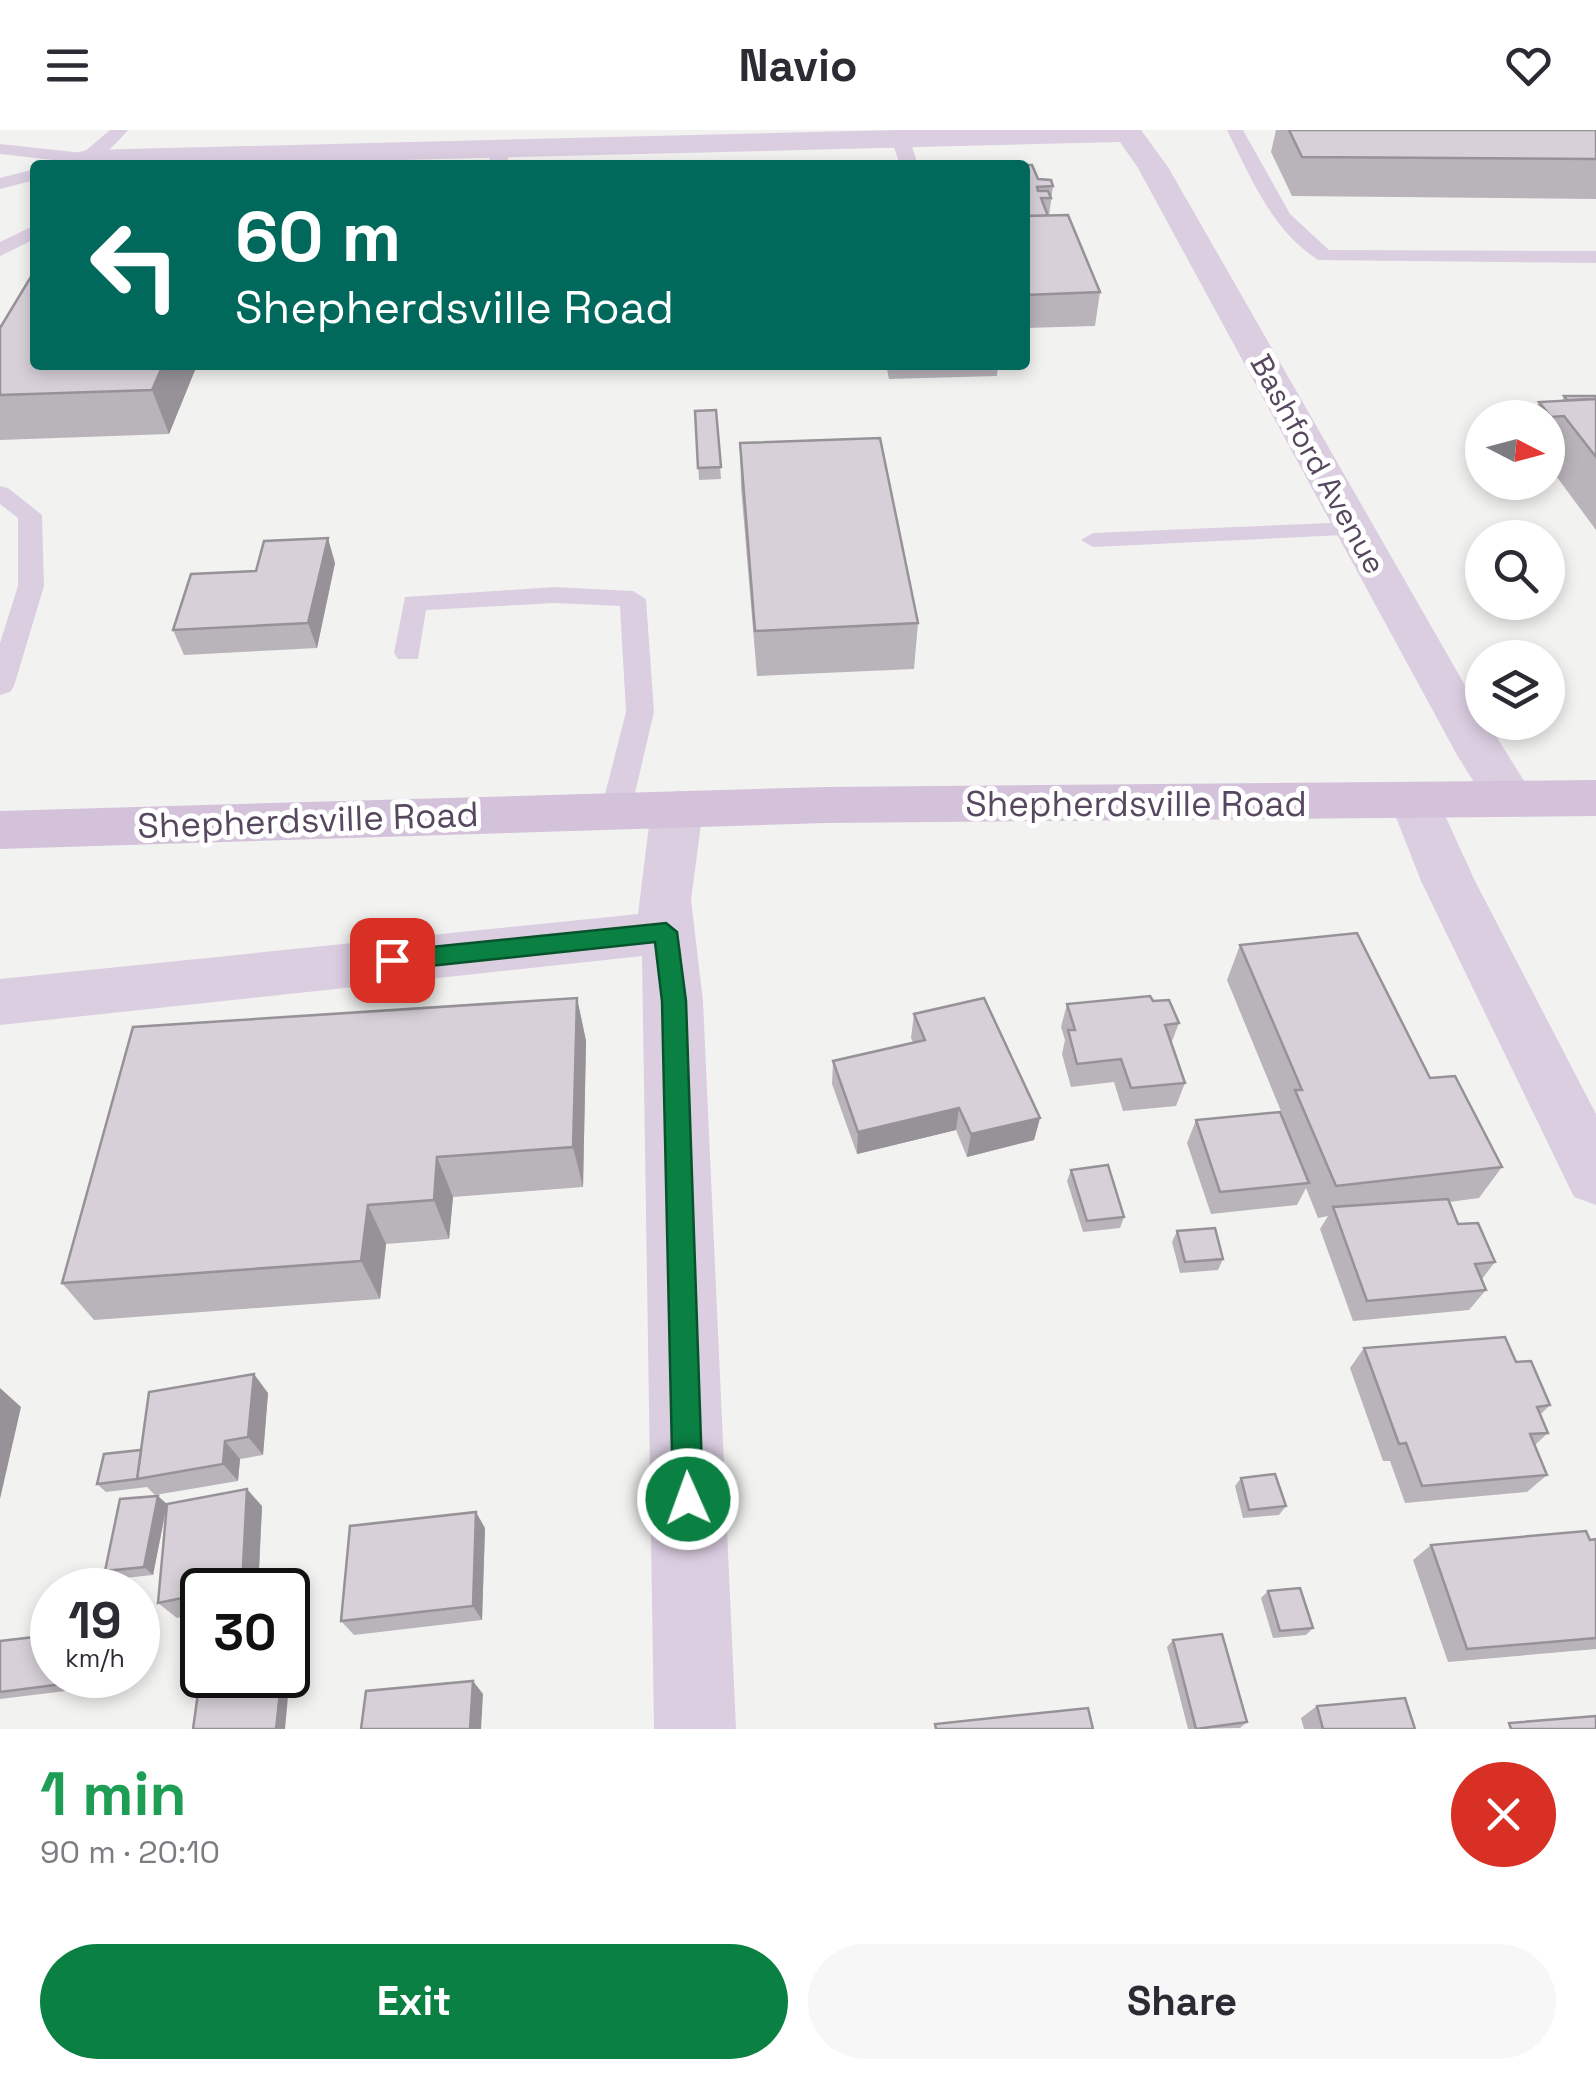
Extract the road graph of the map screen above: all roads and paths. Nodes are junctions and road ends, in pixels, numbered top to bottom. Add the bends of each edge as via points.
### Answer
1 (22, 130) edge
2 (120, 130) edge
3 (1235, 130) edge
4 (1126, 131) edge
5 (827, 135) edge
6 (582, 138) edge
7 (0, 148) edge
8 (904, 152) edge
9 (499, 157) edge
10 (63, 160) edge
11 (73, 160) edge
12 (83, 160) edge
13 (289, 160) edge
14 (30, 175) edge
15 (0, 184) edge
16 (30, 234) edge
17 (0, 250) edge
18 (1596, 258) edge
19 (0, 494) edge
20 (1355, 529) junction
21 (1093, 540) dead end
22 (408, 653) dead end
23 (0, 686) edge
24 (1510, 798) junction
25 (1596, 798) edge
26 (1415, 802) junction
27 (677, 809) junction
28 (616, 810) junction
29 (0, 830) edge
30 (666, 932) junction
31 (0, 1002) edge
32 (1596, 1177) edge
33 (695, 1729) edge

1 - 11 lane
2 - 12 lane
3 - 18 lane via 1286,224 1325,256
4 - 8 street
4 - 20 street, Bashford Avenue
5 - 6 street
5 - 8 street
6 - 9 street
7 - 10 lane
9 - 13 street
14 - 15 lane
16 - 17 lane
19 - 23 lane via 30,515 31,586
20 - 21 lane
20 - 24 street, Bashford Avenue
22 - 28 lane via 414,603 555,595 633,599 640,712
24 - 25 main road, Shepherdsville Road
24 - 26 main road, Shepherdsville Road
26 - 27 main road, Shepherdsville Road
26 - 32 street
27 - 28 main road, Shepherdsville Road
27 - 30 street
28 - 29 main road, Shepherdsville Road
30 - 31 street
30 - 33 street via 674,1001

